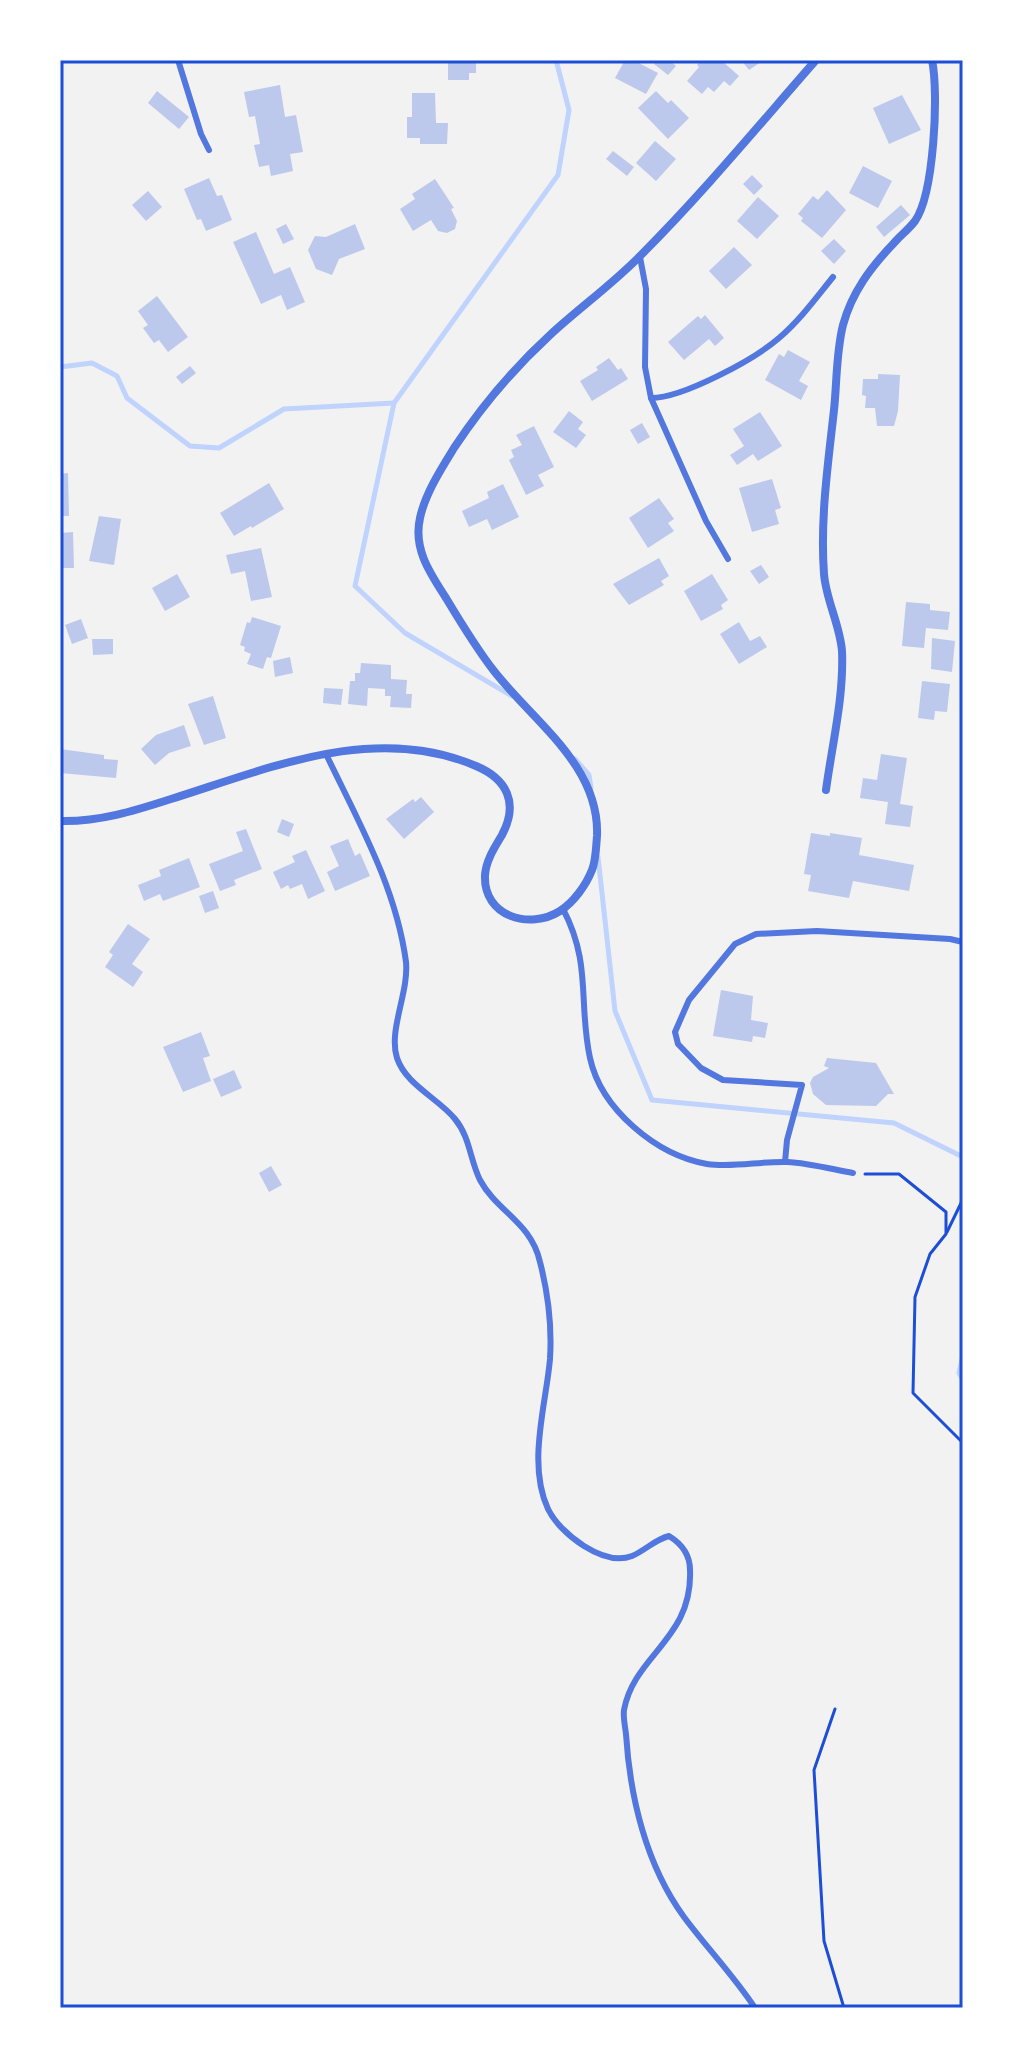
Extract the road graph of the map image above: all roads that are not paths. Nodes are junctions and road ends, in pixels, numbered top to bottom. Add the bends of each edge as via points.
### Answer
1 (178, 60) edge
2 (816, 60) edge
3 (932, 60) edge
4 (209, 150) dead end
5 (640, 257) junction
6 (833, 277) dead end
7 (651, 398) junction
8 (728, 559) dead end
9 (326, 754) junction
10 (826, 790) dead end
11 (60, 821) edge
12 (563, 909) junction
13 (963, 942) edge
14 (785, 1162) junction
15 (853, 1173) road end
16 (755, 2008) edge

1 - 4 lane
2 - 5 street
3 - 10 street via 935,101 922,209 873,266 849,305 842,328 824,507 824,577 842,648
5 - 7 lane
5 - 12 street via 548,336 472,421 441,468 420,514 417,539 422,559 472,640 578,767 591,790 597,820 594,866 583,889
6 - 7 lane via 778,339 700,385 678,395
7 - 8 lane
9 - 11 street via 122,815
9 - 12 street via 365,748 444,755 496,776 508,793 510,812 485,875 489,897 500,911 518,920 543,919
9 - 16 lane via 381,871 398,922 406,965 397,1058 407,1076 463,1129 481,1182 529,1235 539,1257 549,1317 539,1461 548,1508 563,1529 594,1552 629,1557 669,1536 680,1543 690,1562 686,1607 633,1687 624,1711 628,1771 656,1869 683,1915
12 - 14 lane via 582,957 590,1060 603,1092 621,1114 662,1146 705,1163
13 - 14 lane via 817,931 756,934 735,944 689,1000 675,1032 678,1044 701,1068 723,1080 802,1085
14 - 15 lane

